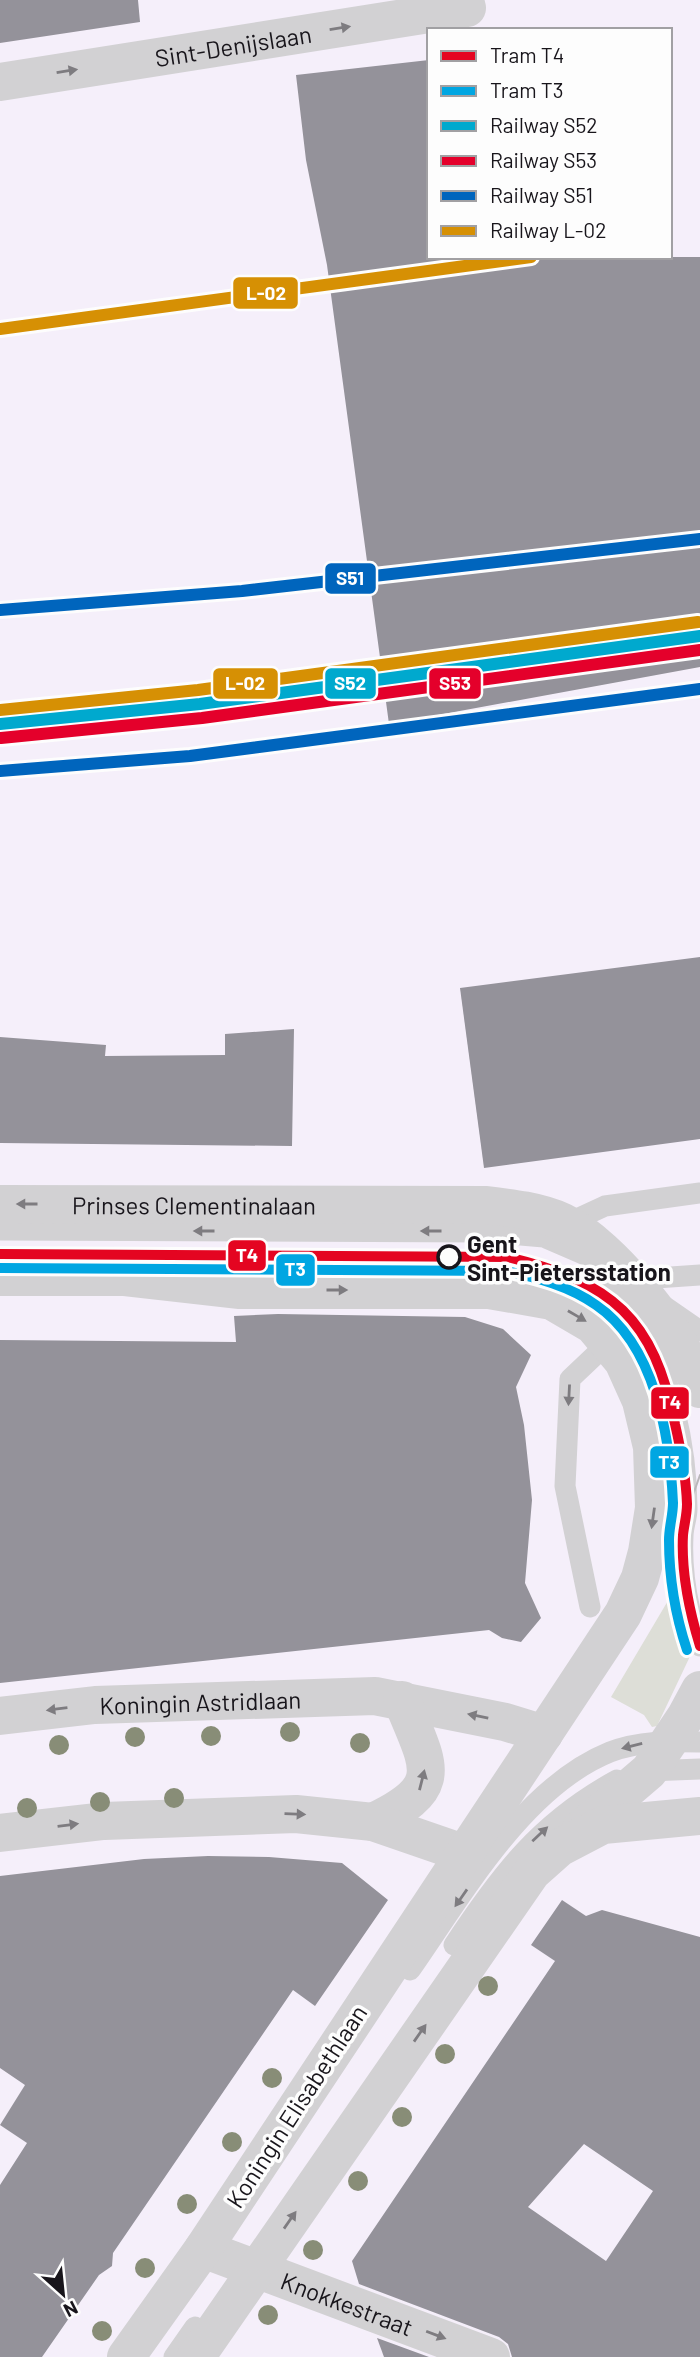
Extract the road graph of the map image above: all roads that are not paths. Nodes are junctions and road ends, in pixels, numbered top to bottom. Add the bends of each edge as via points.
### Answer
1 (466, 4) edge
2 (0, 82) edge
3 (700, 1192) edge
4 (0, 1204) edge
5 (566, 1224) junction
6 (0, 1230) edge
7 (700, 1275) edge
8 (0, 1277) edge
9 (582, 1277) junction
10 (629, 1280) junction
11 (489, 1290) junction
12 (700, 1331) edge
13 (608, 1343) junction
14 (700, 1389) edge
15 (590, 1607) dead end
16 (700, 1646) edge
17 (700, 1690) edge
18 (402, 1700) junction
19 (0, 1716) edge
20 (544, 1734) junction
21 (673, 1752) edge
22 (700, 1769) edge
23 (700, 1816) edge
24 (373, 1822) junction
25 (0, 1833) edge
26 (463, 1853) junction
27 (546, 1860) junction
28 (454, 1945) dead end
29 (229, 2257) junction
30 (126, 2357) edge
31 (148, 2357) edge
32 (174, 2357) edge
33 (196, 2357) edge
34 (491, 2357) edge

2 -> 1 street, Sint-Denijslaan
3 - 5 lane via 605,1206
5 -> 4 street, Prinses Clementinalaan via 485,1205
5 - 10 street, Prinses Clementinalaan via 599,1247
10 -> 6 lane via 568,1246 524,1234
7 - 10 lane
8 -> 11 street via 125,1277 240,1290
9 - 10 lane
9 - 11 lane
9 - 16 lane via 634,1320 667,1383 685,1479 685,1589
10 - 12 lane
10 - 14 street, Prinses Clementinalaan via 680,1341
11 -> 13 street, Koningin Elisabethlaan via 552,1301 593,1325
13 -> 15 lane via 570,1379 565,1486
13 -> 20 street, Koningin Elisabethlaan via 623,1362 641,1401 652,1447 654,1508 647,1552 623,1614
17 - 21 street
18 -> 19 street, Koningin Astridlaan via 375,1696 234,1699 94,1705
20 -> 18 street, Koningin Astridlaan
24 -> 18 street via 416,1798 424,1782 425,1762
20 - 26 street, Koningin Elisabethlaan
21 - 22 lane
21 - 27 street
28 -> 21 lane via 498,1879 545,1829 592,1794
21 -> 29 lane via 639,1744 588,1763 547,1793 500,1842 386,2003
23 - 27 street via 603,1825
25 -> 24 street via 104,1821 250,1815 296,1814
24 - 26 street
26 - 29 street, Koningin Elisabethlaan
29 -> 27 street, Koningin Elisabethlaan
29 - 30 street, Koningin Elisabethlaan
29 - 31 lane
29 - 32 lane
29 - 33 street, Koningin Elisabethlaan
29 -> 34 street, Knokkestraat

